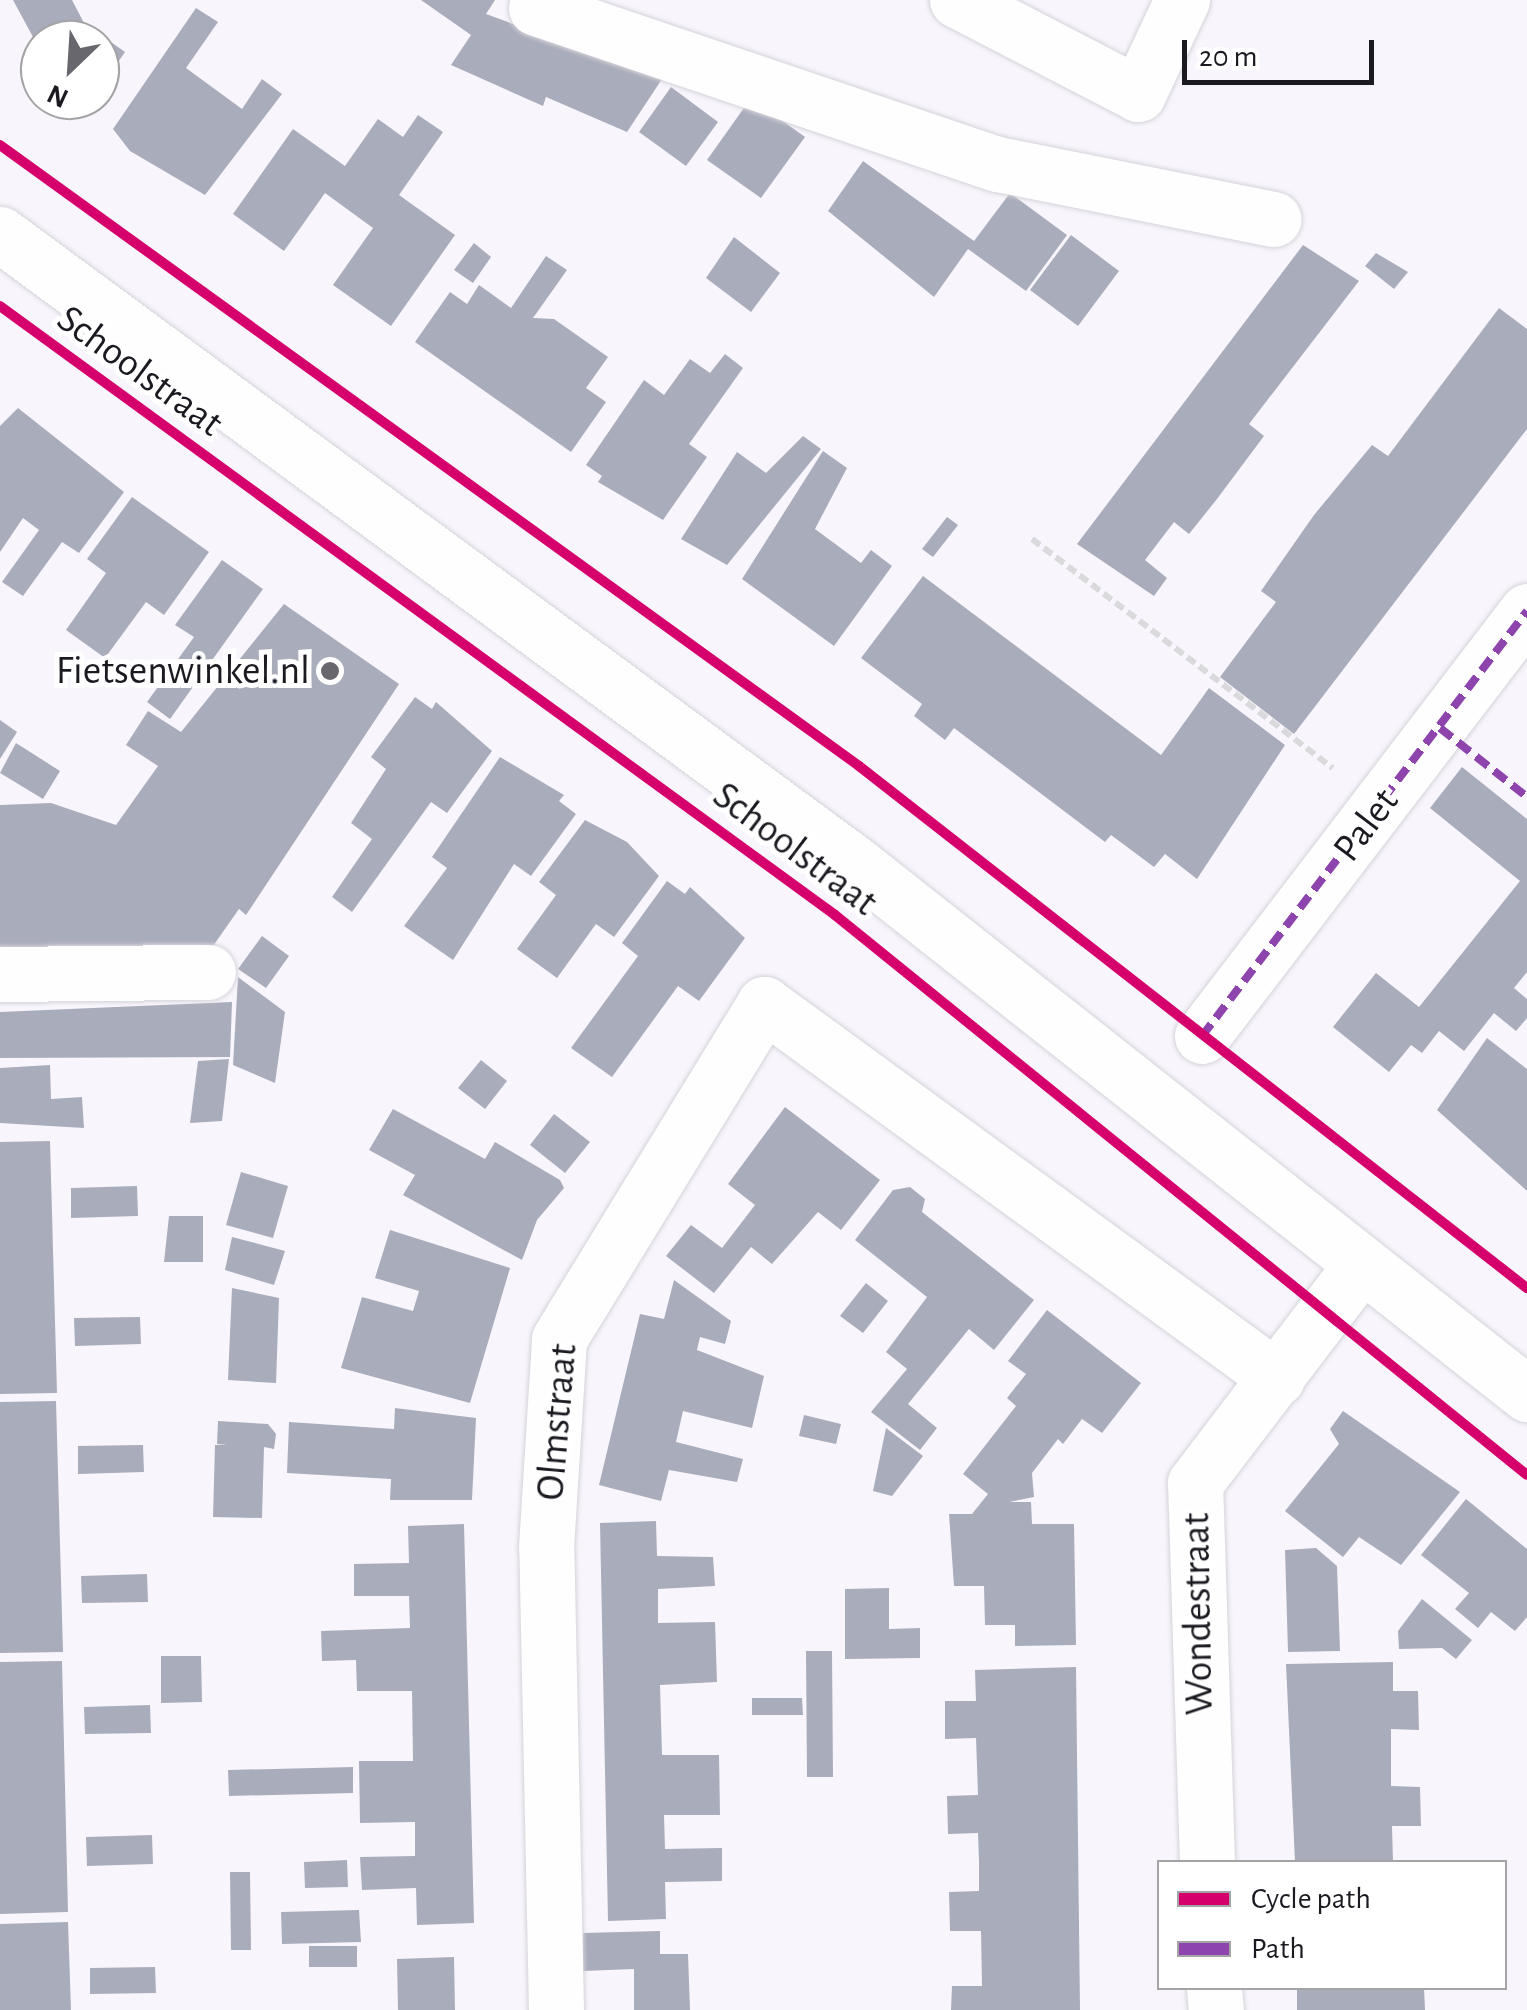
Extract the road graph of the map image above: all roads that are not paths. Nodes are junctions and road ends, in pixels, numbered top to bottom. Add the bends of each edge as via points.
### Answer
1 (957, 0) edge
2 (1182, 0) edge
3 (536, 8) dead end
4 (1274, 219) dead end
5 (2, 239) edge
6 (1527, 611) edge
7 (208, 972) dead end
8 (0, 974) edge
9 (1202, 1036) dead end
10 (1362, 1264) junction
11 (1278, 1378) junction
12 (1527, 1394) edge
13 (1208, 1860) edge
14 (556, 2010) edge

1 - 2 street via 1138,94
3 - 4 street via 998,164
5 - 10 street, Schoolstraat via 856,865
6 - 9 street, Palet
7 - 8 street
10 - 11 street, Wondestraat
10 - 12 street, Schoolstraat
11 - 13 street, Wondestraat via 1195,1483
11 - 14 street, Olmstraat via 764,1004 558,1339 546,1547

